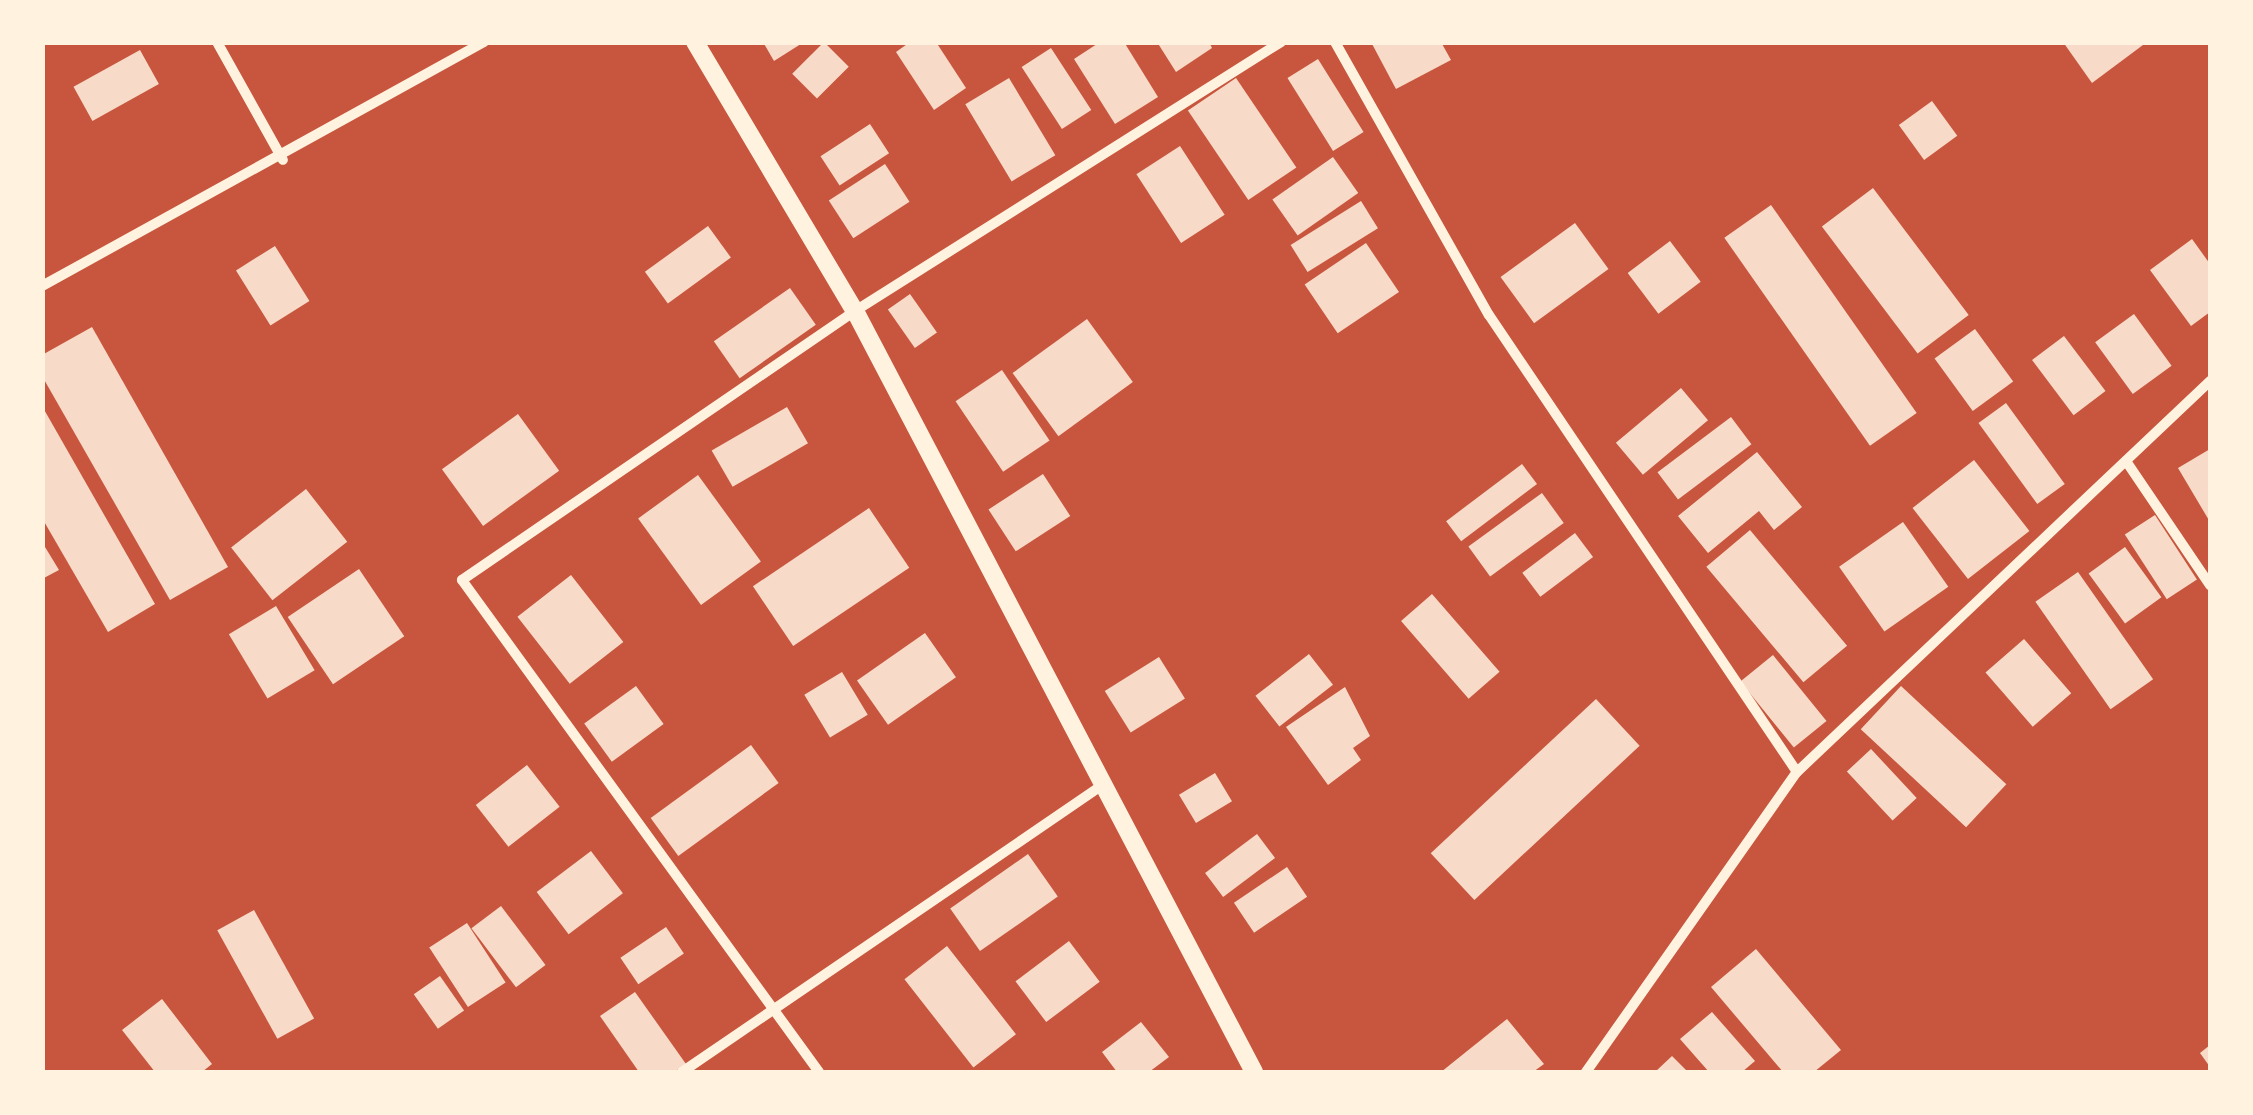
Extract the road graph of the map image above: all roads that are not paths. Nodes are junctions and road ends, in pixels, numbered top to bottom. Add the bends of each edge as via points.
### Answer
1 (217, 42) edge
2 (484, 42) edge
3 (696, 42) edge
4 (1281, 42) edge
5 (1336, 42) edge
6 (283, 160) junction
7 (42, 286) edge
8 (855, 310) junction
9 (2210, 381) edge
10 (2126, 461) junction
11 (2210, 585) edge
12 (1798, 772) junction
13 (1104, 784) junction
14 (771, 1007) junction
15 (682, 1072) edge
16 (819, 1072) edge
17 (1254, 1072) edge
18 (1586, 1072) edge

1 - 6 street
2 - 6 street
3 - 8 street
4 - 8 street
5 - 12 street via 1489,315
6 - 7 street
8 - 13 street
8 - 14 street via 462,580
9 - 10 street
10 - 11 street
10 - 12 street
12 - 18 street
13 - 14 street
13 - 17 street
14 - 15 street
14 - 16 street

